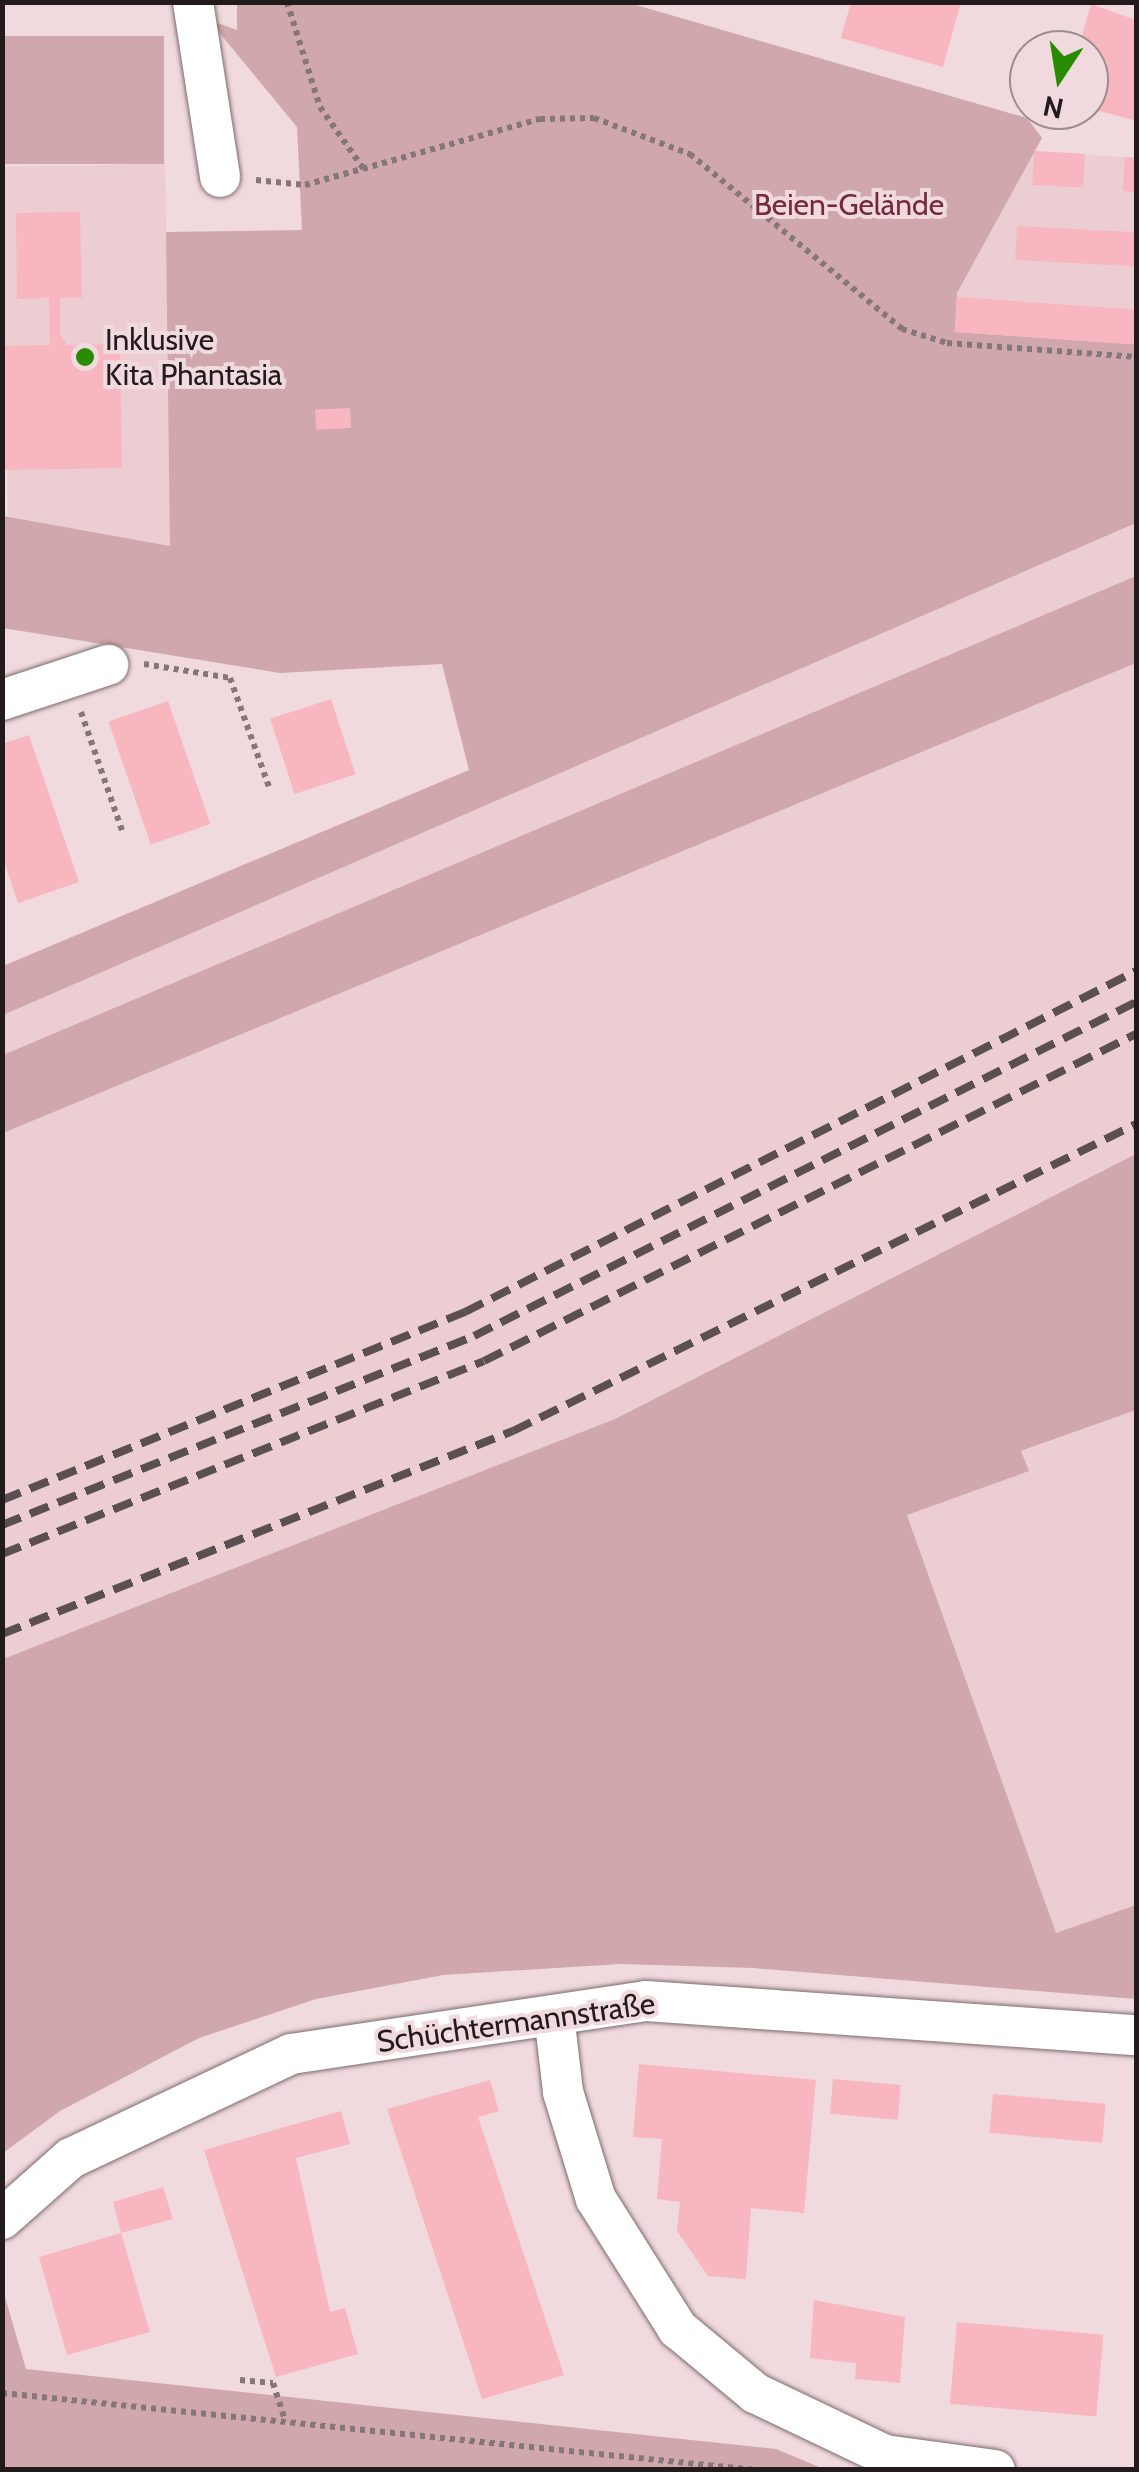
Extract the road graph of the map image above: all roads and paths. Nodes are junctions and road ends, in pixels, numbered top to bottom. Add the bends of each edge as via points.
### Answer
1 (193, 2) edge
2 (288, 2) edge
3 (365, 170) junction
4 (220, 177) joint
5 (1136, 356) edge
6 (108, 665) joint
7 (69, 678) junction
8 (2, 700) edge
9 (269, 787) dead end
10 (123, 834) dead end
11 (554, 2015) junction
12 (1136, 2035) edge
13 (2, 2219) edge
14 (240, 2380) dead end
15 (2, 2393) edge
16 (285, 2422) junction
17 (756, 2470) edge
18 (994, 2470) edge

1 - 4 street
2 - 3 path via 320,106
3 - 4 path via 305,185
3 - 5 path via 540,118 642,130 739,188 902,329 947,343
6 - 7 street
6 - 9 path via 230,678
7 - 8 street
7 - 10 path
11 - 12 street, Schüchtermannstraße via 646,2001
11 - 13 street, Schüchtermannstraße via 291,2054 71,2158
11 - 18 street via 563,2092 596,2198 678,2329 755,2393 885,2455
14 - 16 path via 273,2383
15 - 16 path
16 - 17 path

